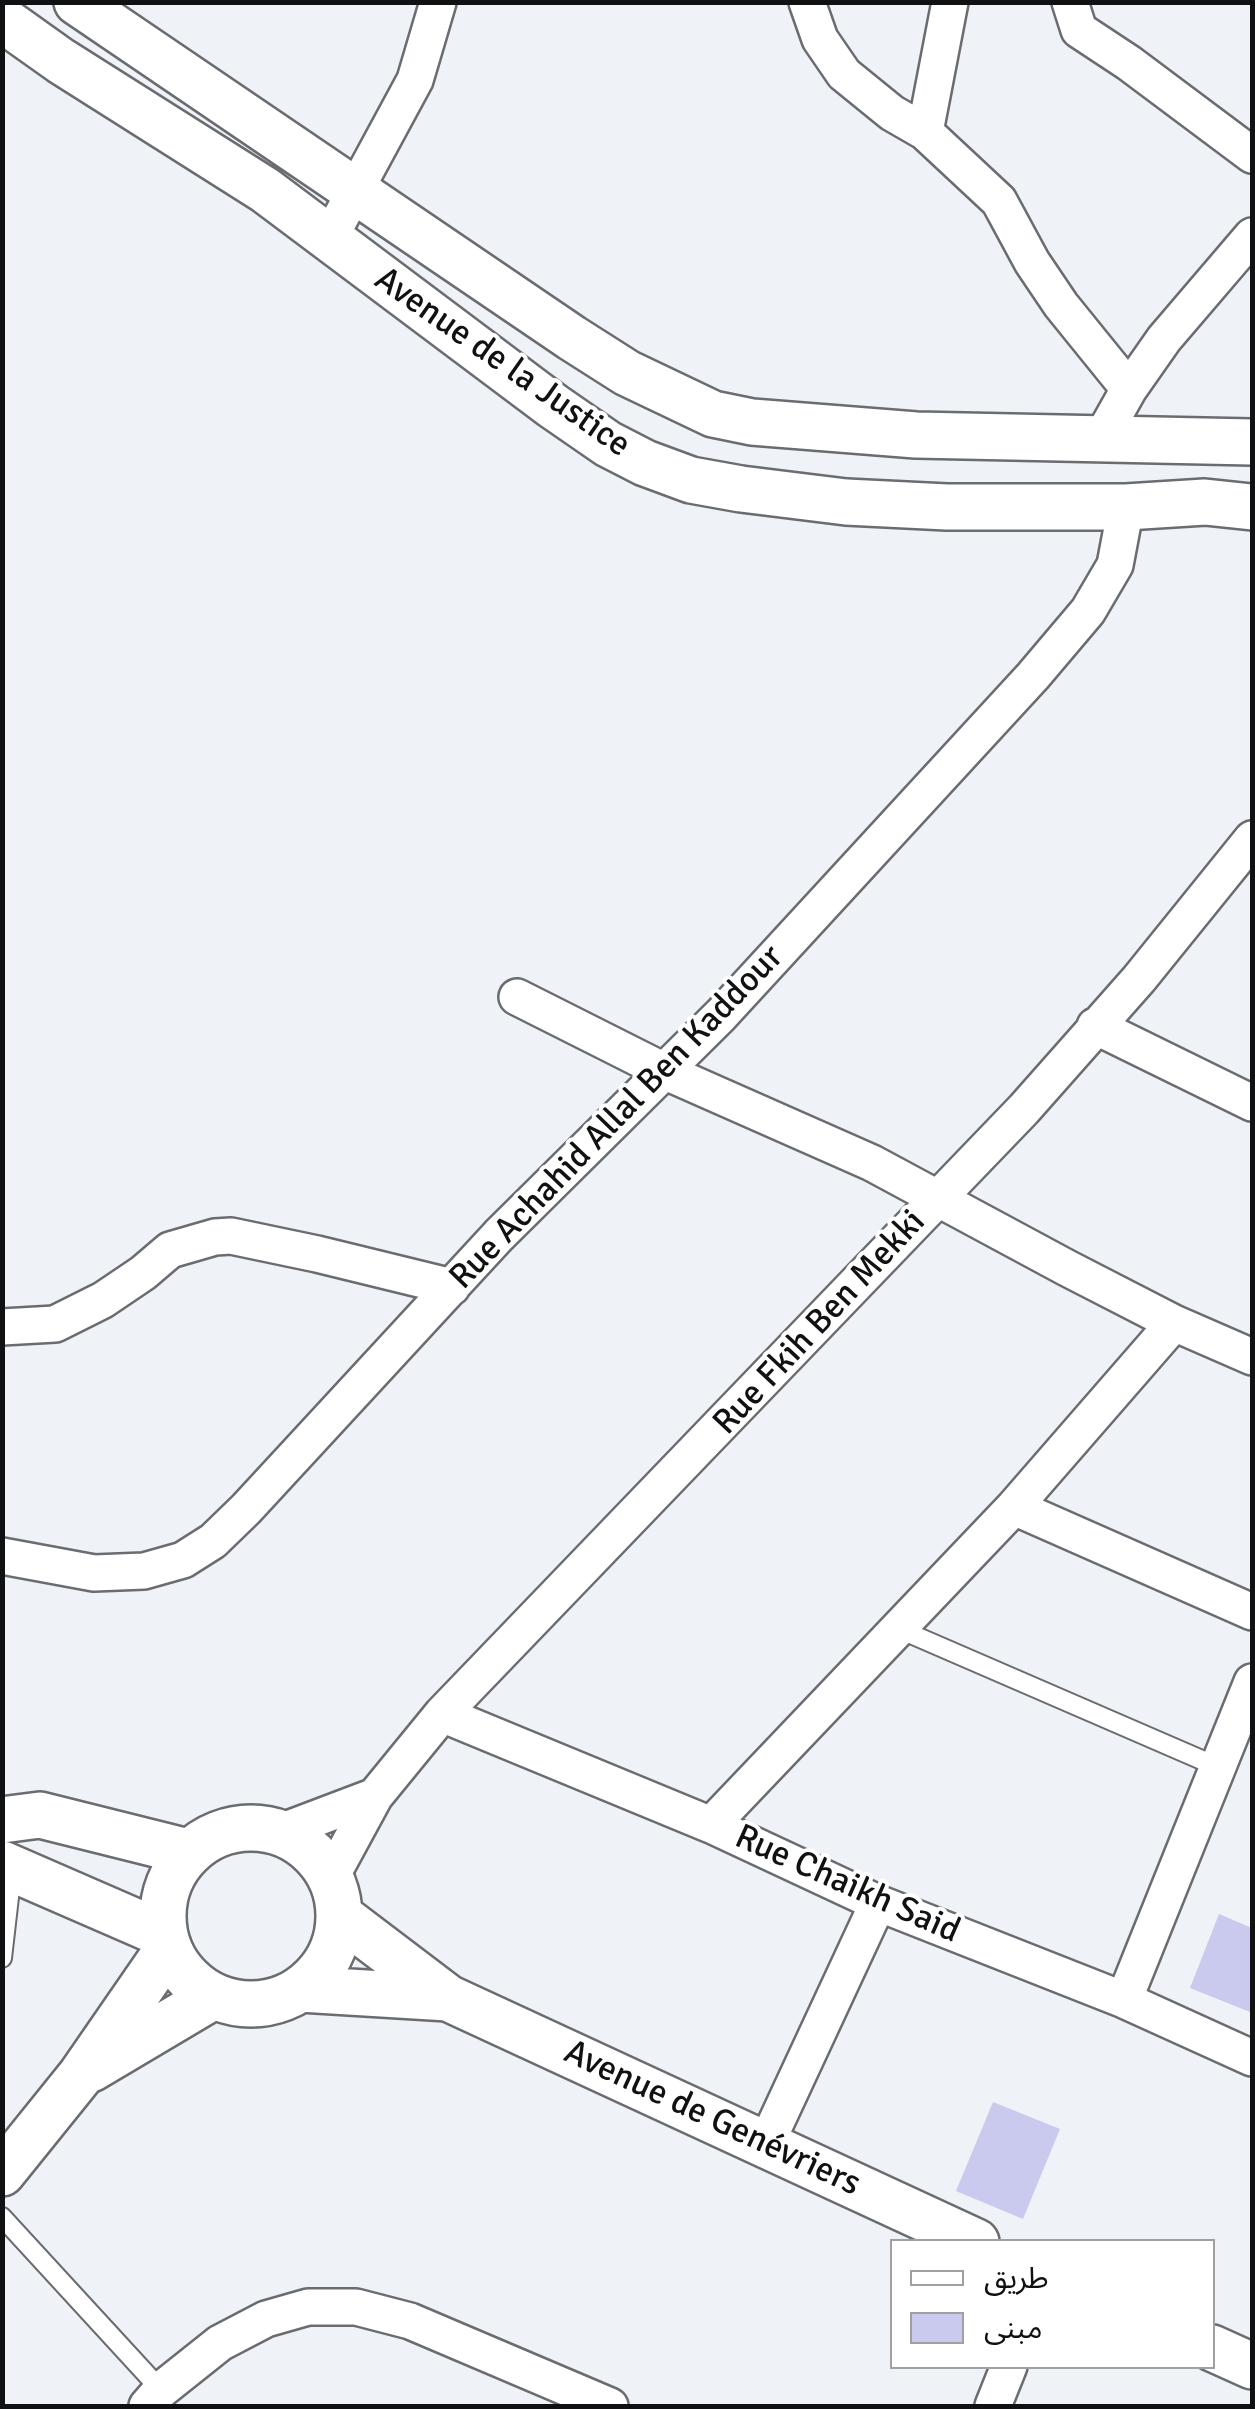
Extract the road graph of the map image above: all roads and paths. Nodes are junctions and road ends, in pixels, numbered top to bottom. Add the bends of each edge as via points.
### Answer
1 (77, 2) edge
2 (438, 2) edge
3 (806, 2) edge
4 (950, 2) edge
5 (1070, 2) edge
6 (2, 19) edge
7 (925, 132) junction
8 (1252, 155) edge
9 (354, 191) junction
10 (1252, 236) edge
11 (329, 239) junction
12 (1129, 389) junction
13 (1102, 437) junction
14 (1252, 442) edge
15 (1126, 507) junction
16 (1252, 507) edge
17 (1252, 839) edge
18 (518, 997) dead end
19 (1096, 1026) junction
20 (666, 1072) junction
21 (1252, 1104) edge
22 (936, 1200) junction
23 (452, 1286) junction
24 (1174, 1323) junction
25 (2, 1327) edge
26 (1252, 1357) edge
27 (1014, 1507) junction
28 (2, 1556) edge
29 (1252, 1612) edge
30 (896, 1628) junction
31 (1252, 1682) edge
32 (442, 1714) junction
33 (1218, 1767) junction
34 (375, 1796) junction
35 (2, 1820) edge
36 (711, 1825) junction
37 (280, 1832) junction
38 (188, 1852) junction
39 (7, 1867) edge
40 (335, 1897) junction
41 (878, 1903) junction
42 (166, 1941) junction
43 (2, 1958) edge
44 (300, 1989) junction
45 (214, 1996) junction
46 (448, 1998) junction
47 (1124, 2000) junction
48 (1252, 2058) edge
49 (80, 2075) junction
50 (766, 2144) junction
51 (2, 2173) edge
52 (2, 2217) edge
53 (970, 2239) edge
54 (1215, 2349) edge
55 (1252, 2366) edge
56 (1008, 2369) edge
57 (154, 2398) edge
58 (610, 2406) edge
59 (993, 2406) edge

1 - 9 street, Avenue de la Justice
2 - 9 street via 415,80
3 - 7 street via 844,74
4 - 7 street
5 - 8 street via 1079,30
6 - 11 street, Avenue de la Justice
7 - 12 street via 998,201 1061,305
9 - 11 street
9 - 13 street, Avenue de la Justice via 627,372 713,414 916,434
10 - 12 street
11 - 15 street, Avenue de la Justice via 608,444 691,480 846,502
12 - 13 street
13 - 14 street, Avenue de la Justice
15 - 16 street, Avenue de la Justice
15 - 20 street, Rue Achahid Allal Ben Kaddour via 1115,565 1088,612
17 - 19 street, Rue Fkih Ben Mekki
18 - 20 street
19 - 21 street
19 - 22 street, Rue Fkih Ben Mekki
20 - 22 street via 872,1163
20 - 23 street, Rue Achahid Allal Ben Kaddour
22 - 24 street
22 - 32 street, Rue Fkih Ben Mekki
23 - 25 street via 216,1237 170,1250 84,1312 55,1324
23 - 28 street, Rue Achahid Allal Ben Kaddour via 246,1509 183,1560 144,1572 94,1574
24 - 26 street
24 - 27 street
27 - 29 street
27 - 30 street
30 - 33 lane
30 - 36 street
31 - 33 street
32 - 34 street, Rue Fkih Ben Mekki
32 - 36 street, Rue Chaikh Said
33 - 47 street
34 - 37 street, Rue Fkih Ben Mekki
34 - 40 street, Rue Fkih Ben Mekki
35 - 38 street via 40,1815
36 - 41 street, Rue Chaikh Said
37 - 38 street via 248,1827 216,1834
37 - 40 street via 318,1858
38 - 42 street via 162,1904
39 - 42 street
39 - 43 lane
40 - 44 street via 334,1944 321,1970
40 - 46 street, Avenue de Genévriers
41 - 47 street, Rue Chaikh Said
41 - 50 street
42 - 45 street via 192,1983
42 - 49 street
44 - 45 street via 255,2004
44 - 46 street, Avenue de Genévriers
45 - 49 street
46 - 50 street, Avenue de Genévriers
47 - 48 street, Rue Chaikh Said
49 - 51 street
50 - 53 street, Avenue de Genévriers
52 - 57 lane
54 - 55 street
56 - 59 street
57 - 58 street via 220,2343 308,2307 356,2308 410,2321

